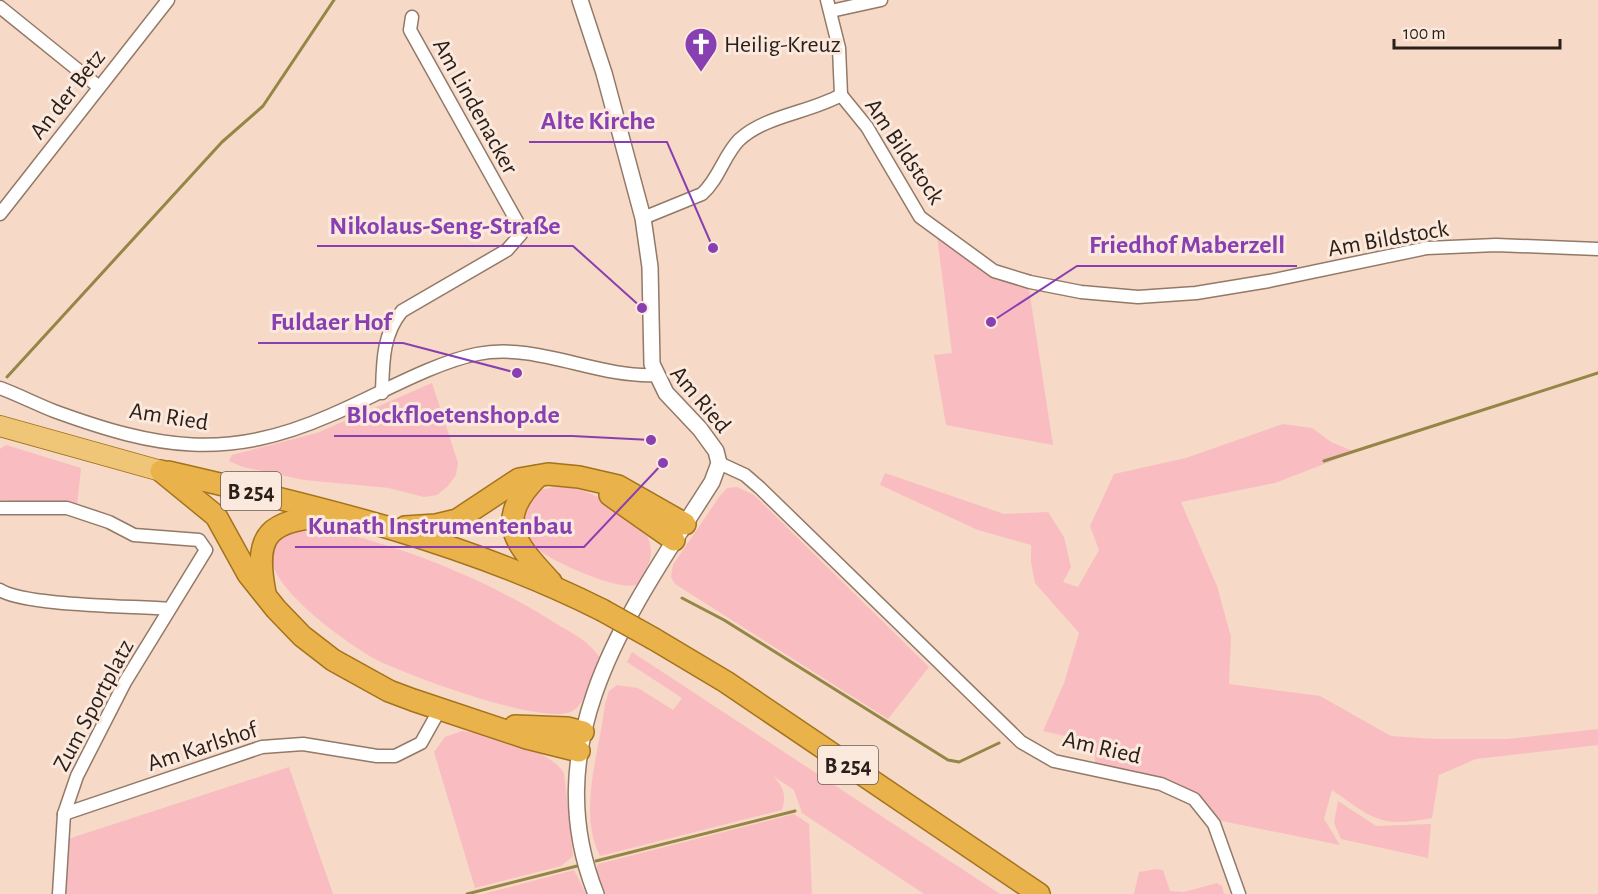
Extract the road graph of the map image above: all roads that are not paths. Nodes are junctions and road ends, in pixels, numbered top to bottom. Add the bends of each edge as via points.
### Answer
1 (168, 0) edge
2 (580, 0) edge
3 (881, 0) edge
4 (829, 5) edge
5 (0, 7) edge
6 (412, 17) dead end
7 (99, 87) junction
8 (841, 95) junction
9 (0, 214) edge
10 (644, 218) junction
11 (1598, 249) edge
12 (656, 375) junction
13 (0, 388) edge
14 (382, 393) junction
15 (0, 426) edge
16 (719, 463) junction
17 (161, 471) junction
18 (538, 476) junction
19 (0, 508) edge
20 (340, 513) junction
21 (391, 528) junction
22 (680, 532) junction
23 (556, 588) junction
24 (0, 590) edge
25 (265, 593) junction
26 (170, 609) junction
27 (440, 709) junction
28 (581, 742) junction
29 (64, 814) junction
30 (59, 894) edge
31 (596, 894) edge
32 (1039, 894) edge
33 (1239, 894) edge

1 - 7 street, An der Betz
2 - 10 street
3 - 4 street
4 - 8 street via 839,52
5 - 7 street
6 - 14 street, Am Lindenacker via 410,30 521,234 507,250 402,311 384,351
7 - 9 street, An der Betz
8 - 10 street via 752,130 737,142 702,194
8 - 11 street, Am Bildstock via 867,127 920,217 994,271 1029,282 1138,297 1196,293 1269,281 1427,248 1496,245
10 - 12 street via 651,284 650,349
12 - 14 street, Am Ried via 633,376 525,353 478,354 445,364
12 - 16 street, Am Ried via 666,393 716,451
13 - 14 street, Am Ried via 104,428 202,446 232,445 281,434
15 - 17 main road, B 254
16 - 22 street via 712,482
16 - 33 street, Am Ried via 738,471 760,488 1021,742 1054,761 1161,784 1194,799 1205,810 1223,843
17 - 20 highway, B 254
17 - 25 highway via 216,516 248,573
18 - 21 highway via 519,479 447,524
18 - 22 highway via 564,474 618,486
18 - 23 highway via 519,497 512,525 518,544
19 - 26 street, Zum Sportplatz via 67,508 134,535 199,540 206,550
20 - 21 highway, B 254
20 - 25 highway via 290,520 271,533 260,561
21 - 23 highway, B 254
22 - 28 street via 634,604 614,644 595,690
23 - 32 highway, B 254, bridge via 602,610 726,682
24 - 26 street via 31,600
25 - 27 highway via 287,622 333,660 389,691
26 - 29 street, Zum Sportplatz via 125,682 76,776
27 - 28 highway via 527,738
27 - 29 street, Am Karlshof via 421,743 395,756 303,744 262,747
28 - 31 street via 575,797 577,827
29 - 30 street, Zum Sportplatz

